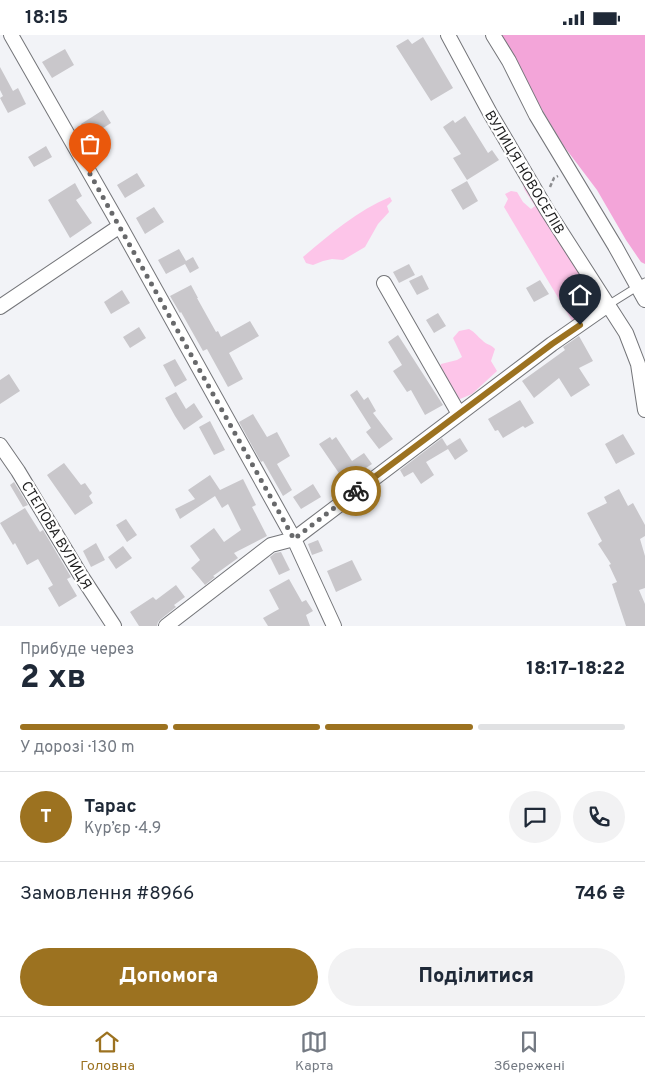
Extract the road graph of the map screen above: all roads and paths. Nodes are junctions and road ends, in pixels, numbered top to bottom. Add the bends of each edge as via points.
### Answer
1 (11, 35) edge
2 (448, 35) edge
3 (493, 35) edge
4 (120, 226) junction
5 (384, 283) dead end
6 (641, 285) edge
7 (645, 300) edge
8 (608, 305) junction
9 (0, 307) edge
10 (645, 410) edge
11 (459, 415) junction
12 (0, 445) edge
13 (294, 539) junction
14 (114, 626) edge
15 (166, 626) edge
16 (334, 626) edge

1 - 4 street
2 - 8 street, ВУЛИЦЯ НОВОСЕЛІВ via 542,202
3 - 6 street via 536,115
4 - 9 street
4 - 13 street
5 - 11 street
6 - 7 street
6 - 8 lane
8 - 10 street, ВУЛИЦЯ НОВОСЕЛІВ via 626,333 638,364
8 - 11 street
11 - 13 street
12 - 14 street, СТЕПОВА ВУЛИЦЯ
13 - 15 street via 271,545
13 - 16 street

